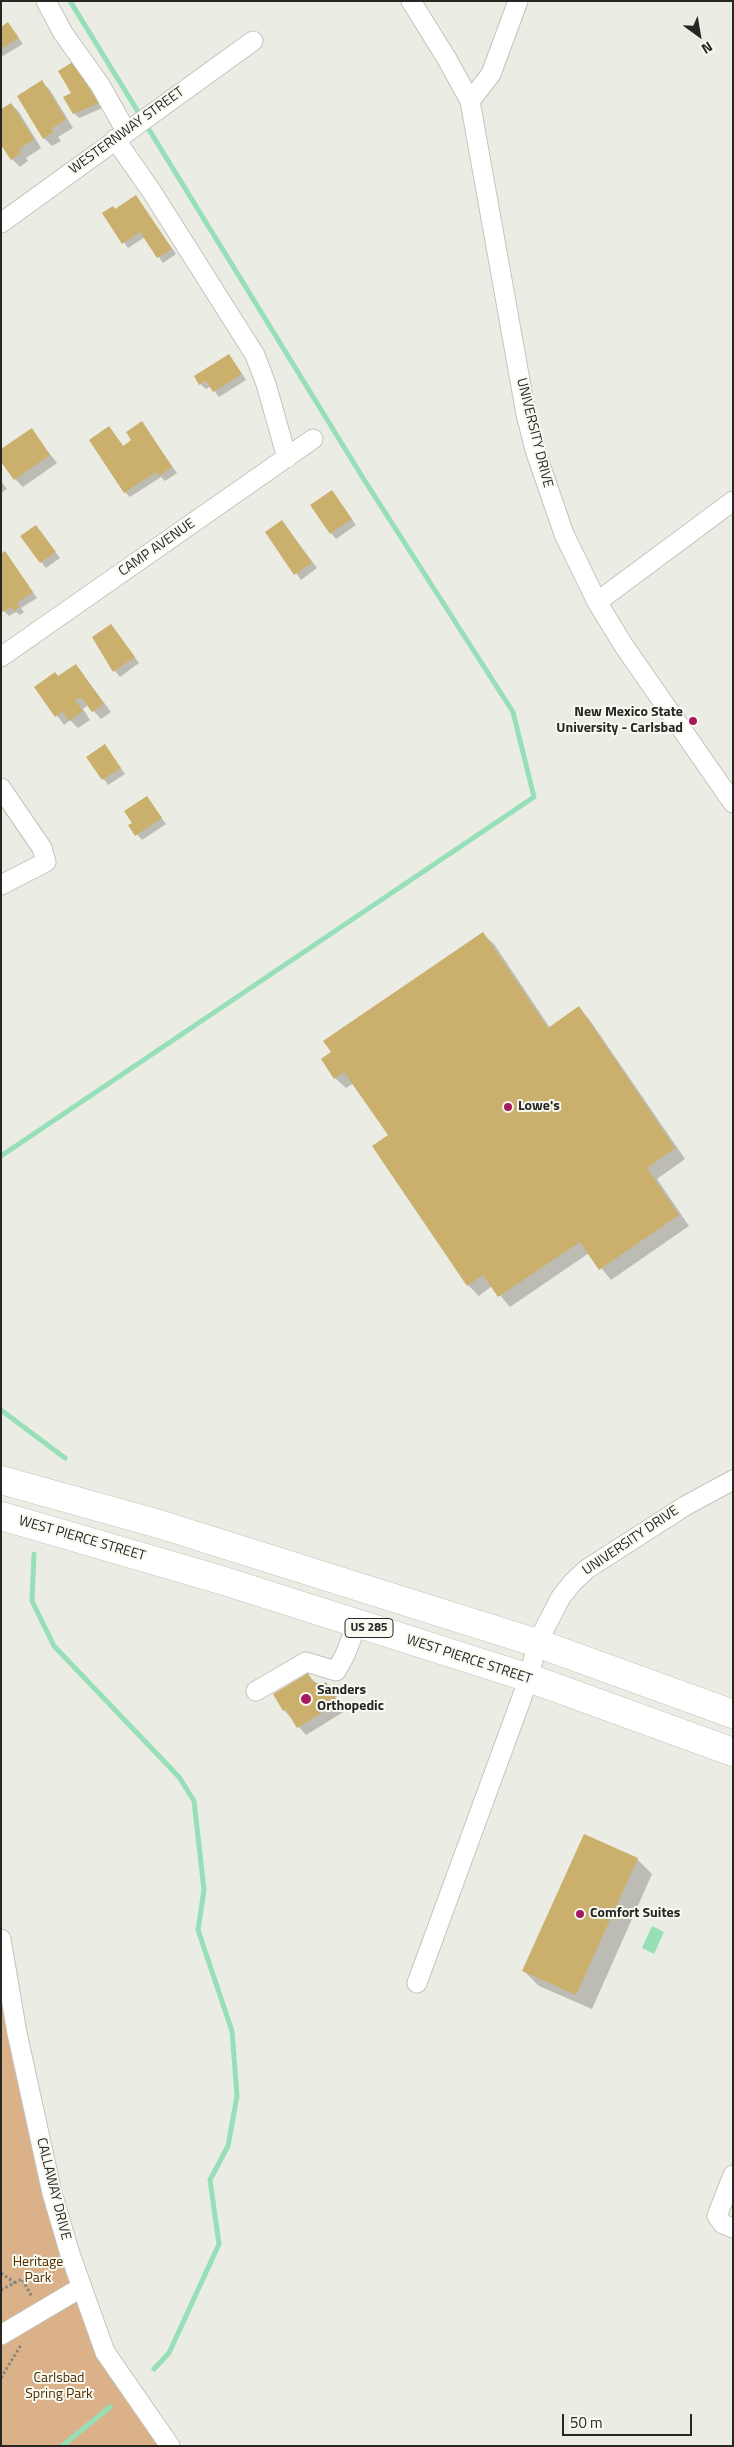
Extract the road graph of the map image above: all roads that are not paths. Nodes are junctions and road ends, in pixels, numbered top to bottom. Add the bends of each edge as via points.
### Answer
1 (46, 1) edge
2 (411, 1) edge
3 (518, 1) edge
4 (253, 41) dead end
5 (470, 100) junction
6 (125, 132) junction
7 (1, 223) edge
8 (313, 439) dead end
9 (287, 458) junction
10 (733, 501) edge
11 (597, 602) junction
12 (1, 657) edge
13 (1, 788) edge
14 (733, 803) edge
15 (1, 885) edge
16 (1, 1480) edge
17 (733, 1480) edge
18 (1, 1516) edge
19 (356, 1624) junction
20 (537, 1643) junction
21 (529, 1678) junction
22 (256, 1691) dead end
23 (733, 1714) edge
24 (733, 1752) edge
25 (1, 1939) edge
26 (417, 1983) dead end
27 (733, 2175) edge
28 (733, 2228) edge
29 (82, 2288) junction
30 (1, 2335) edge
31 (170, 2446) edge

1 - 6 street via 63,33 100,85
2 - 5 street, UNIVERSITY DRIVE
3 - 5 street via 491,74
4 - 6 street, WESTERNWAY STREET
5 - 11 street, UNIVERSITY DRIVE via 528,423 564,534
6 - 7 street, WESTERNWAY STREET
6 - 9 street via 152,192 255,355
8 - 9 street, CAMP AVENUE
9 - 12 street, CAMP AVENUE
10 - 11 street
11 - 14 street, UNIVERSITY DRIVE
13 - 15 street via 42,848 46,862
16 - 20 highway, US 285 via 159,1524
17 - 20 street, UNIVERSITY DRIVE via 685,1506 587,1569 561,1597
18 - 19 highway, WEST PIERCE STREET / US 285 via 221,1580
19 - 21 highway, WEST PIERCE STREET / US 285
19 - 22 street via 336,1671 306,1662
20 - 21 street, UNIVERSITY DRIVE
20 - 23 highway, US 285
21 - 24 highway, WEST PIERCE STREET / US 285
21 - 26 street, UNIVERSITY DRIVE
25 - 29 street, CALLAWAY DRIVE via 17,2033 52,2193
27 - 28 street via 717,2216 723,2224
29 - 30 street
29 - 31 street, CALLAWAY DRIVE via 105,2352

